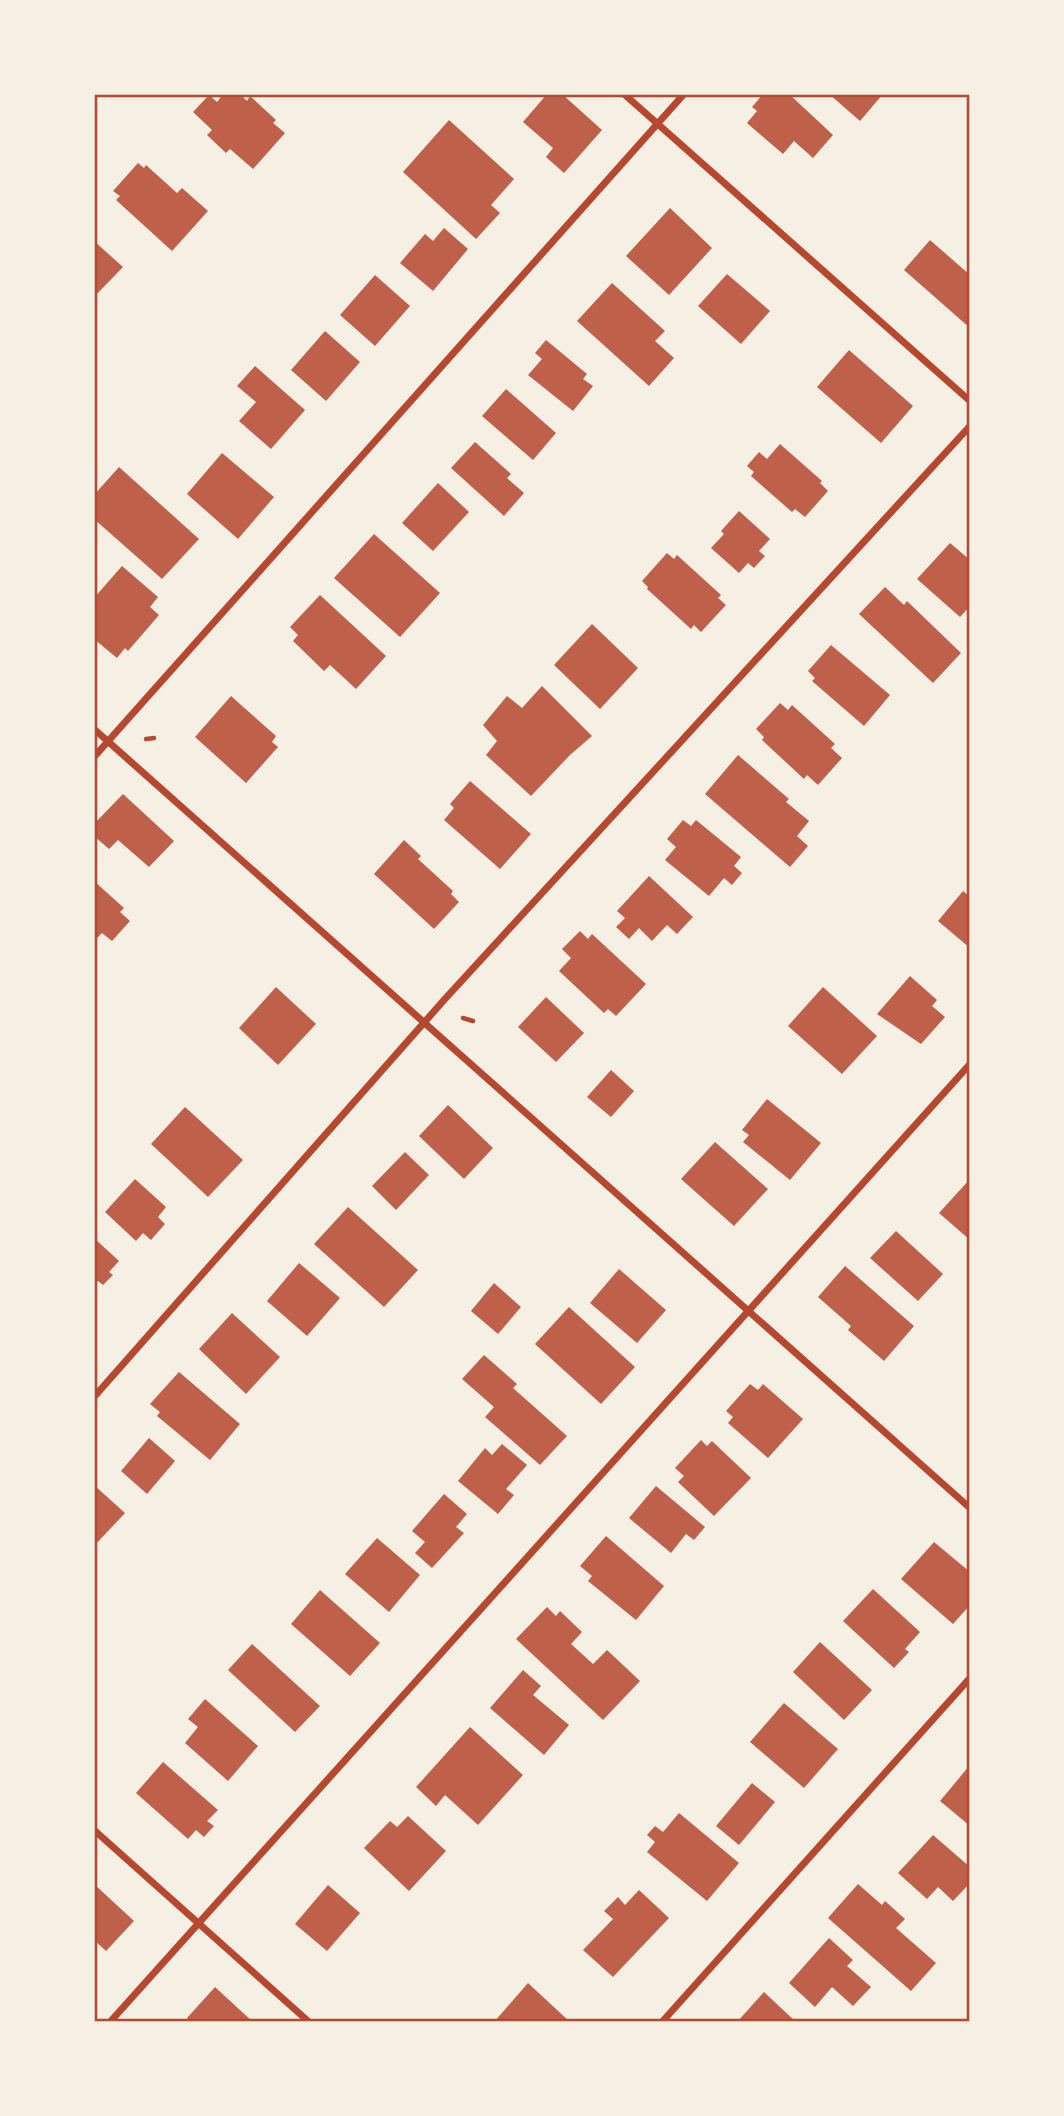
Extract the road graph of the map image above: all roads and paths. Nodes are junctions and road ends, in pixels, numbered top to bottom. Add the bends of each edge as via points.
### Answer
1 (624, 94) edge
2 (684, 94) edge
3 (658, 124) junction
4 (970, 401) edge
5 (970, 426) edge
6 (94, 729) edge
7 (154, 738) dead end
8 (146, 739) dead end
9 (108, 741) junction
10 (94, 757) edge
11 (463, 1018) dead end
12 (473, 1021) dead end
13 (425, 1022) junction
14 (970, 1064) edge
15 (749, 1311) junction
16 (94, 1397) edge
17 (970, 1508) edge
18 (970, 1678) edge
19 (94, 1830) edge
20 (198, 1923) junction
21 (110, 2021) edge
22 (309, 2021) edge
23 (662, 2021) edge

1 - 3 street
2 - 3 street
3 - 4 street
3 - 9 street
5 - 13 street
6 - 9 street
7 - 8 path
9 - 10 street
9 - 13 street
11 - 12 path
13 - 15 street
13 - 16 street
14 - 15 street
15 - 17 street
15 - 20 street
18 - 23 street
19 - 20 street
20 - 21 street
20 - 22 street

